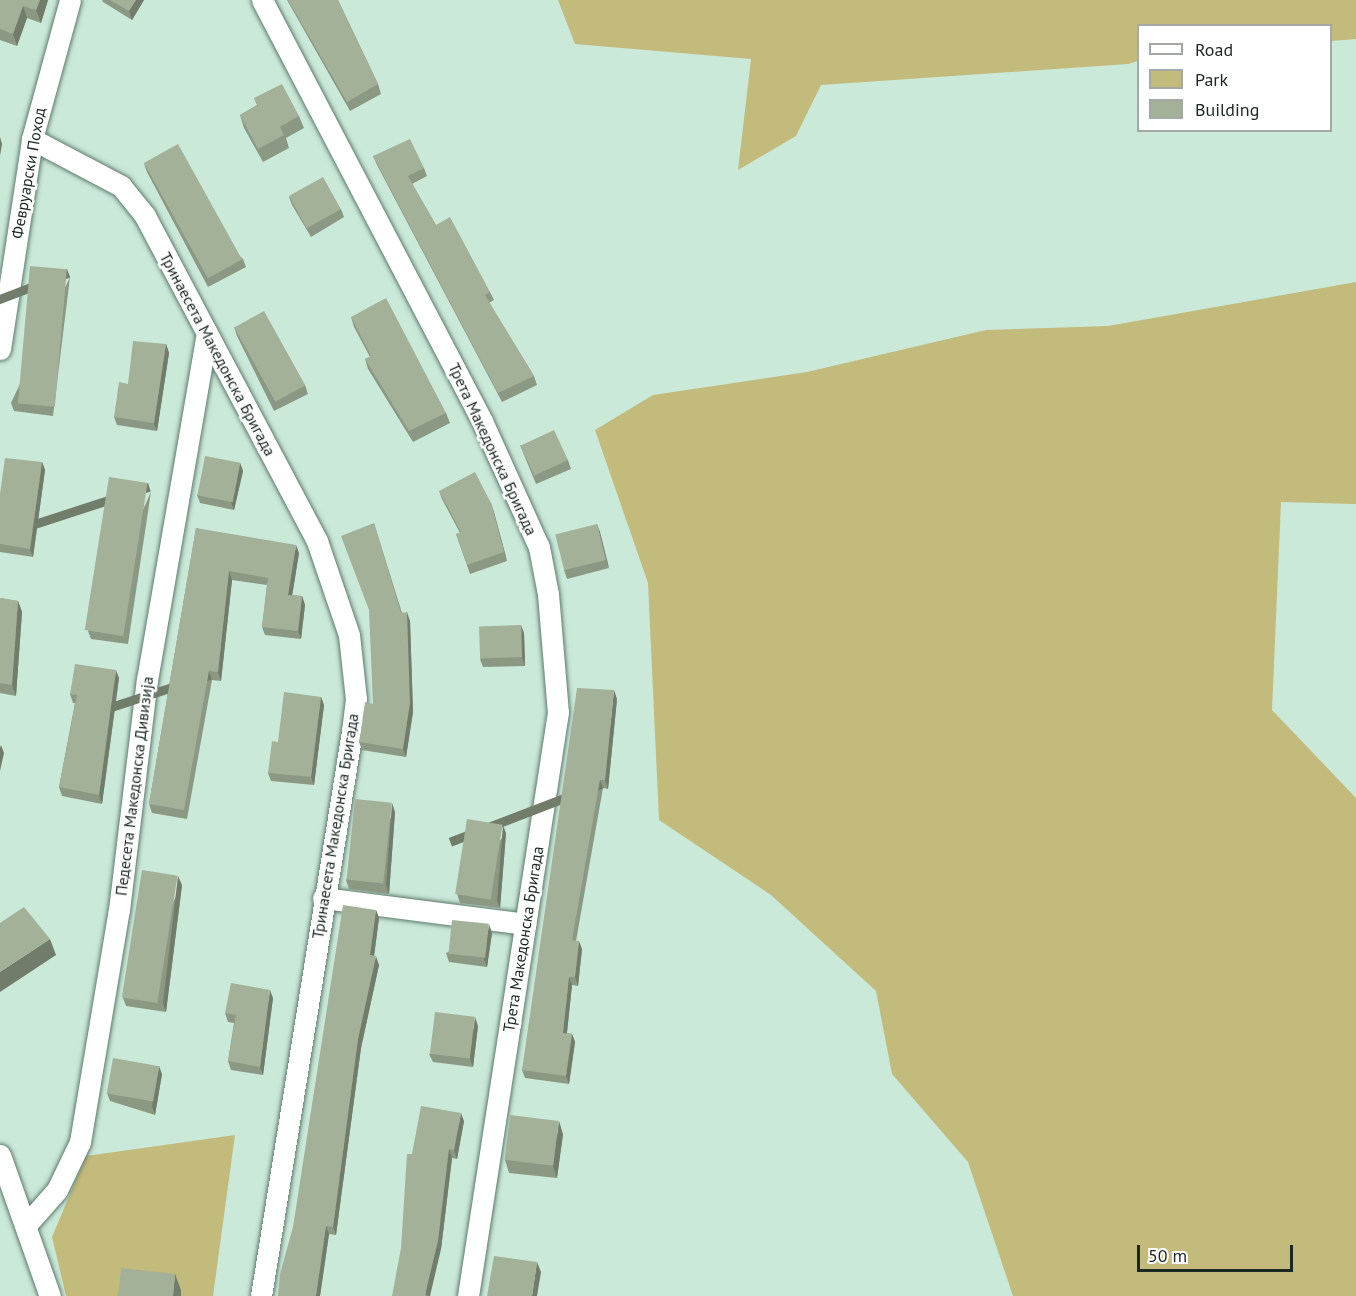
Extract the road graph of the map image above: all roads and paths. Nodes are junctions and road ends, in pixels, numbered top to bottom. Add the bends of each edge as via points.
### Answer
1 (70, 0) edge
2 (262, 0) edge
3 (32, 139) junction
4 (207, 334) junction
5 (0, 349) edge
6 (323, 898) junction
7 (525, 924) junction
8 (0, 1155) edge
9 (27, 1224) junction
10 (50, 1296) edge
11 (261, 1296) edge
12 (468, 1296) edge

1 - 3 street, Февруарски Поход
2 - 7 street, Трета Македонска Бригада via 482,421 539,547 558,712
3 - 4 street, Тринаесета Македонска Бригада via 110,178 133,198
3 - 5 street, Февруарски Поход
4 - 6 street, Тринаесета Македонска Бригада via 317,541 349,635 356,699
4 - 9 street, Педесета Македонска Дивизија via 147,680 119,910 80,1142 57,1190
6 - 7 street
6 - 11 street, Тринаесета Македонска Бригада
7 - 12 street, Трета Македонска Бригада
8 - 9 street
9 - 10 street

